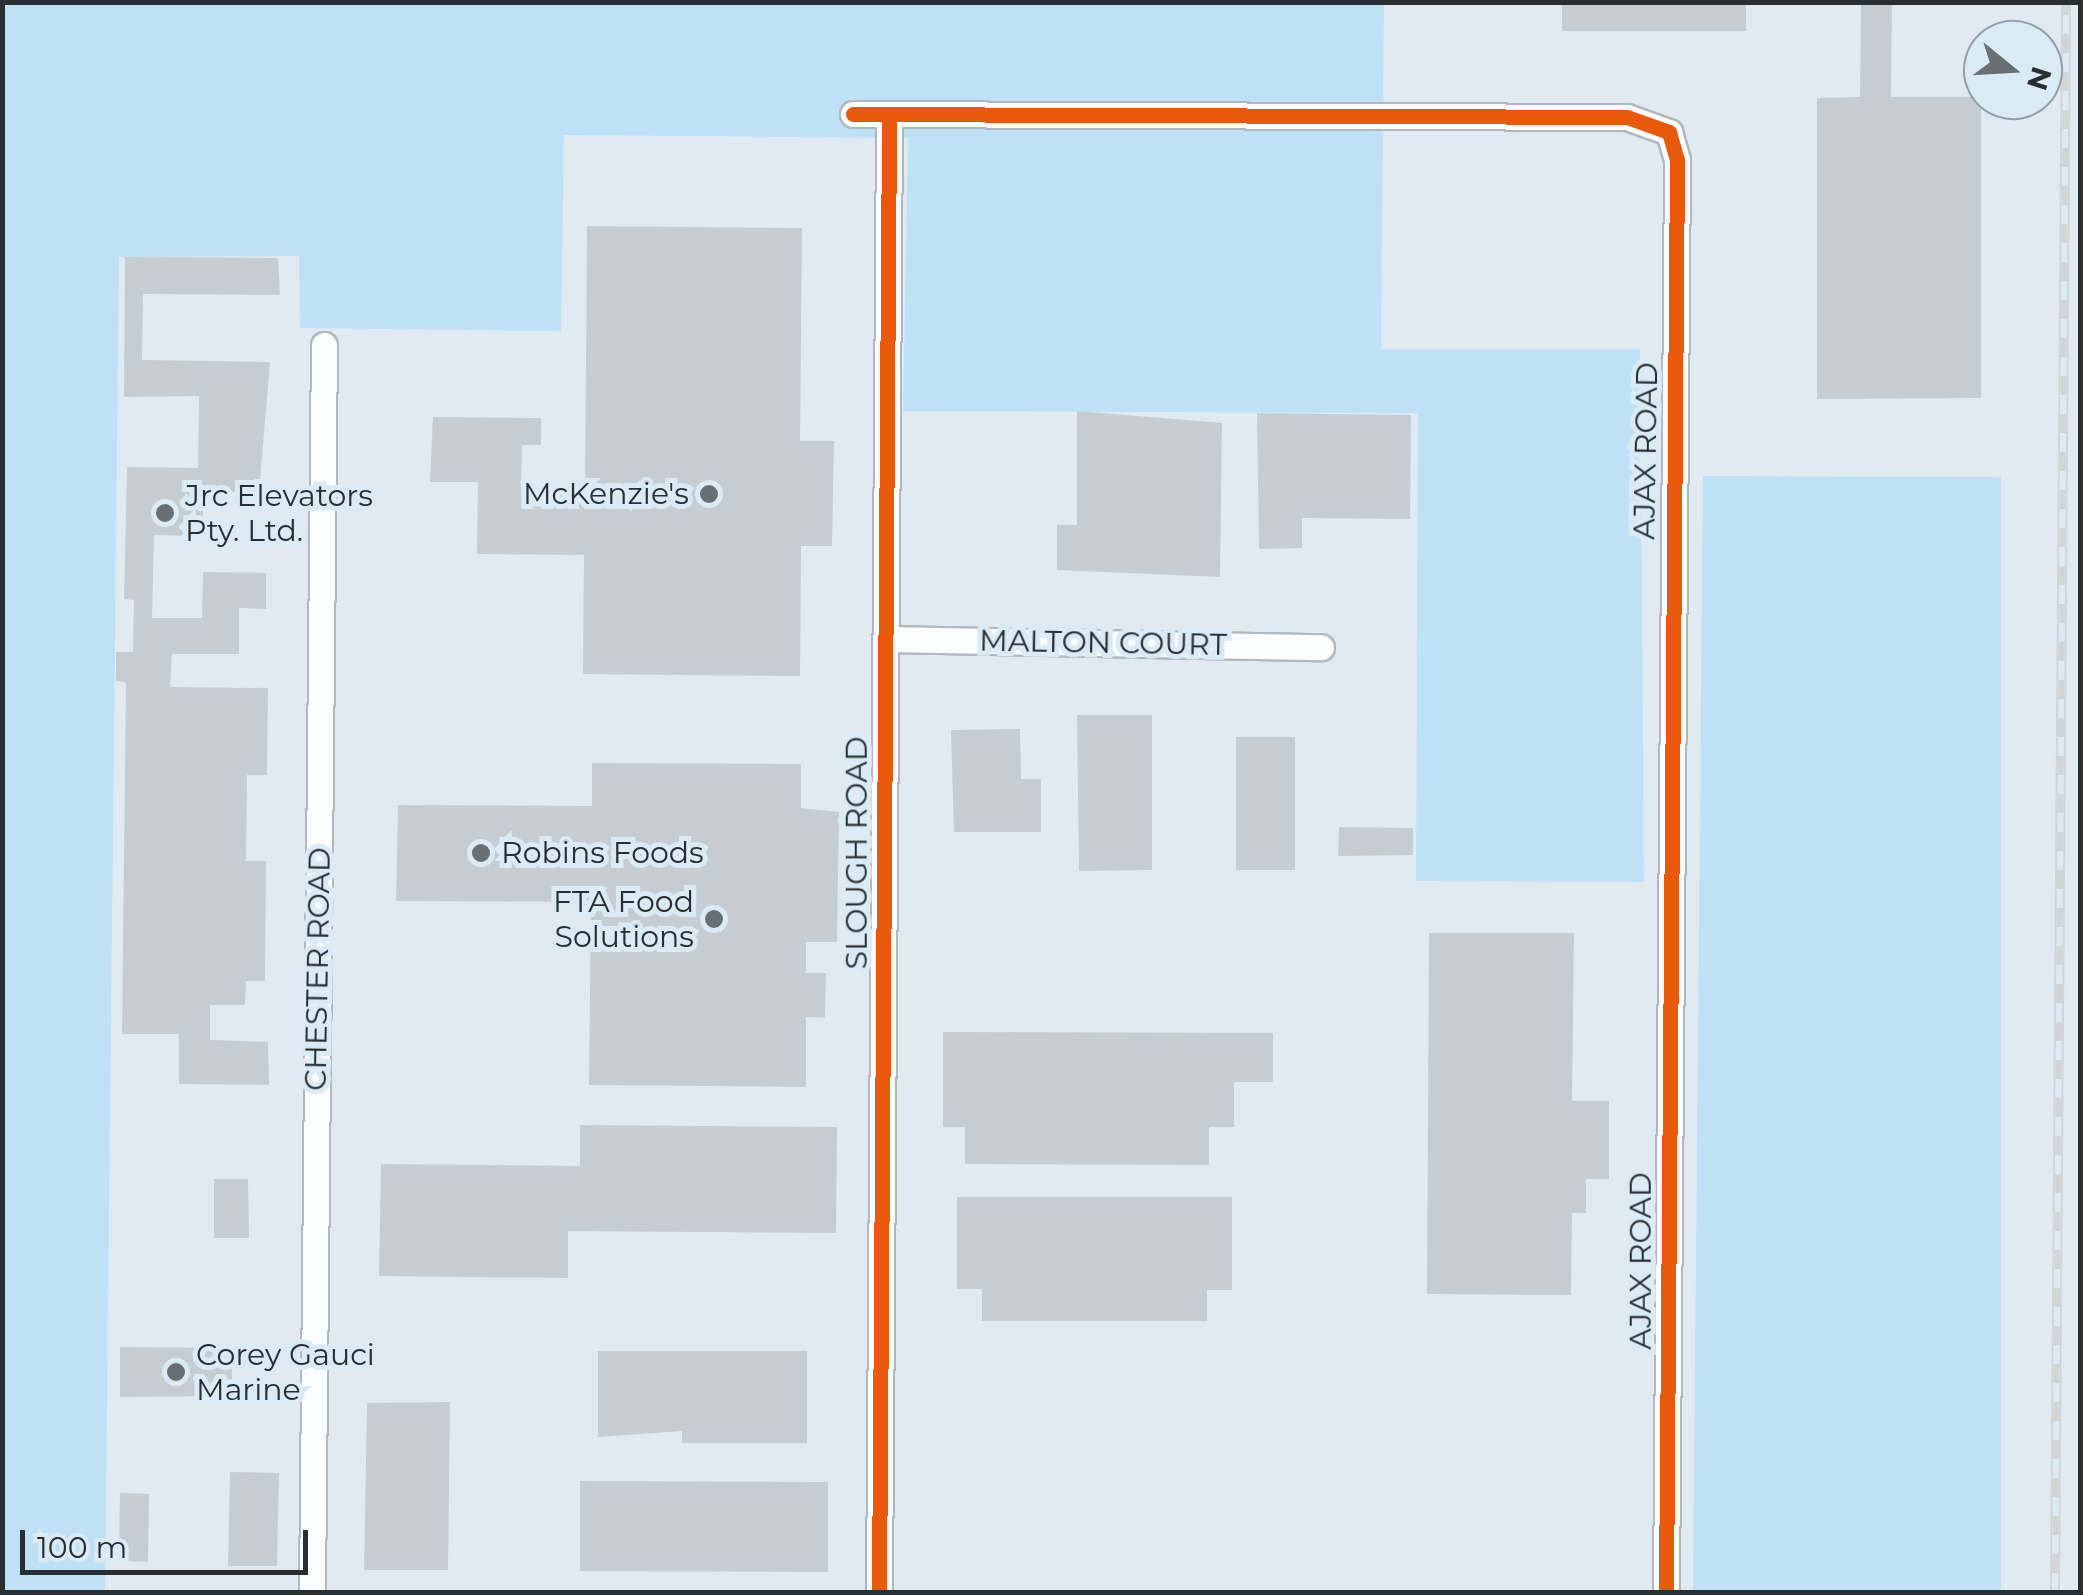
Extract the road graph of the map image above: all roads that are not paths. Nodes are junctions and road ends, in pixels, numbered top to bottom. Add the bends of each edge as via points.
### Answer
1 (853, 114) dead end
2 (890, 114) junction
3 (324, 344) dead end
4 (886, 639) junction
5 (1320, 647) dead end
6 (312, 1592) edge
7 (879, 1592) edge
8 (1666, 1592) edge

1 - 2 street, AJAX ROAD
2 - 4 street, SLOUGH ROAD
2 - 8 street, AJAX ROAD via 1627,118 1669,132 1677,160
3 - 6 street, CHESTER ROAD
4 - 5 street, MALTON COURT
4 - 7 street, SLOUGH ROAD

